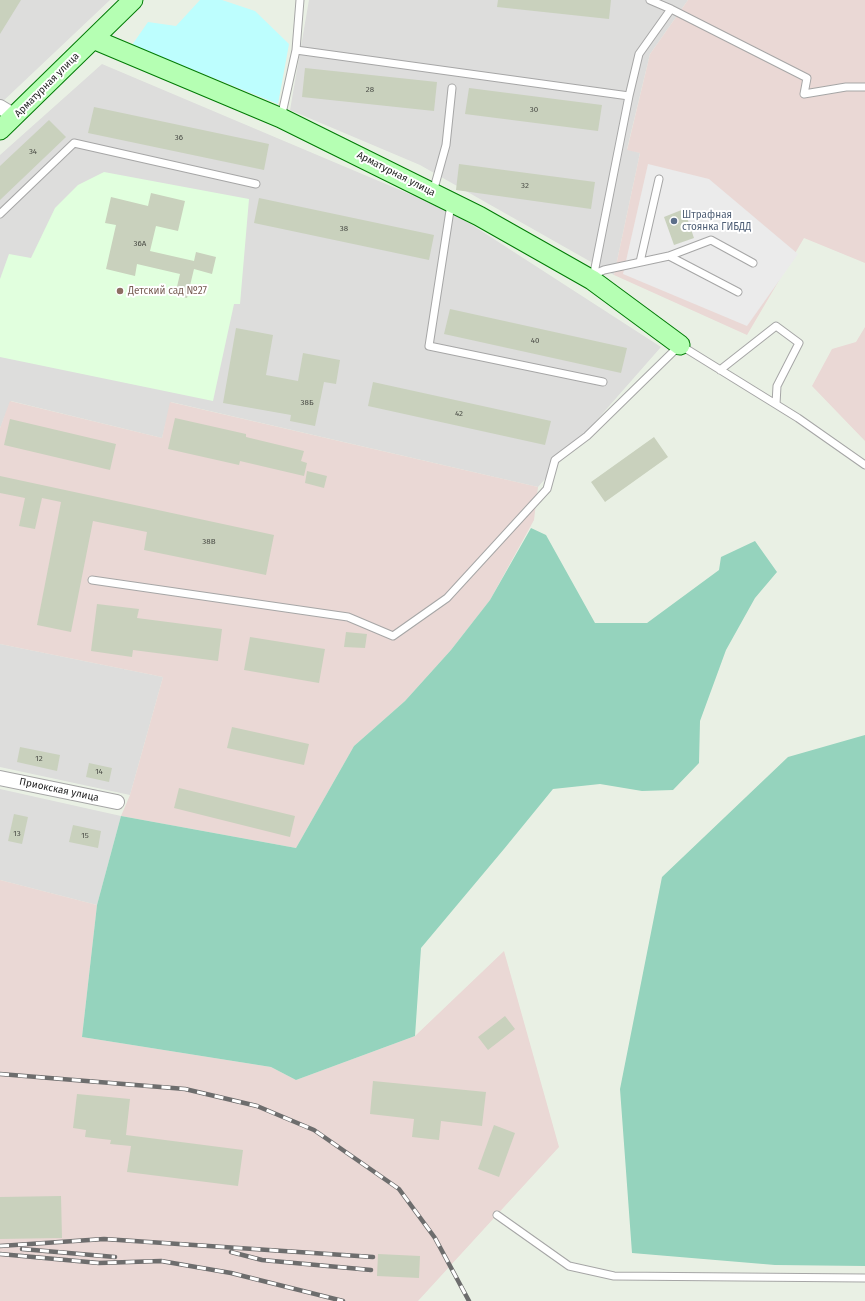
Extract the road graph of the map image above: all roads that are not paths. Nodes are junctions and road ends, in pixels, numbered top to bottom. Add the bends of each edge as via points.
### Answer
1 (134, 0) edge
2 (300, 0) edge
3 (650, 0) edge
4 (671, 9) junction
5 (93, 39) junction
6 (296, 50) junction
7 (865, 87) edge
8 (452, 88) dead end
9 (629, 96) junction
10 (8, 112) edge
11 (281, 118) junction
12 (0, 130) edge
13 (659, 180) dead end
14 (256, 184) dead end
15 (432, 192) junction
16 (451, 202) junction
17 (0, 214) edge
18 (669, 256) junction
19 (640, 262) junction
20 (753, 263) dead end
21 (592, 280) junction
22 (738, 292) dead end
23 (680, 345) junction
24 (720, 370) junction
25 (603, 382) dead end
26 (776, 404) junction
27 (865, 465) edge
28 (92, 580) dead end
29 (0, 778) edge
30 (117, 802) dead end
31 (497, 1215) dead end
32 (865, 1278) edge

1 - 5 street, Арматурная улица
2 - 6 lane
3 - 4 lane
4 - 7 lane via 807,78 804,94 846,87
4 - 9 lane via 639,54
5 - 10 street, Арматурная улица
5 - 11 street, Арматурная улица
6 - 9 lane
6 - 11 lane
8 - 15 lane via 446,145
9 - 21 lane
10 - 12 street, Арматурная улица
11 - 15 street, Арматурная улица
13 - 19 lane
14 - 17 lane via 74,143
15 - 16 street, Арматурная улица
16 - 21 street, Арматурная улица
16 - 25 lane via 429,346
18 - 19 lane
18 - 20 lane via 710,240
18 - 22 lane
19 - 21 lane via 600,271
21 - 23 street, Арматурная улица
23 - 24 lane
23 - 28 lane via 587,436 555,460 547,490 447,598 393,636 348,617
24 - 26 lane
24 - 26 lane via 776,326 799,343 777,386
26 - 27 lane
29 - 30 street, Приокская улица
31 - 32 lane via 569,1266 614,1276

